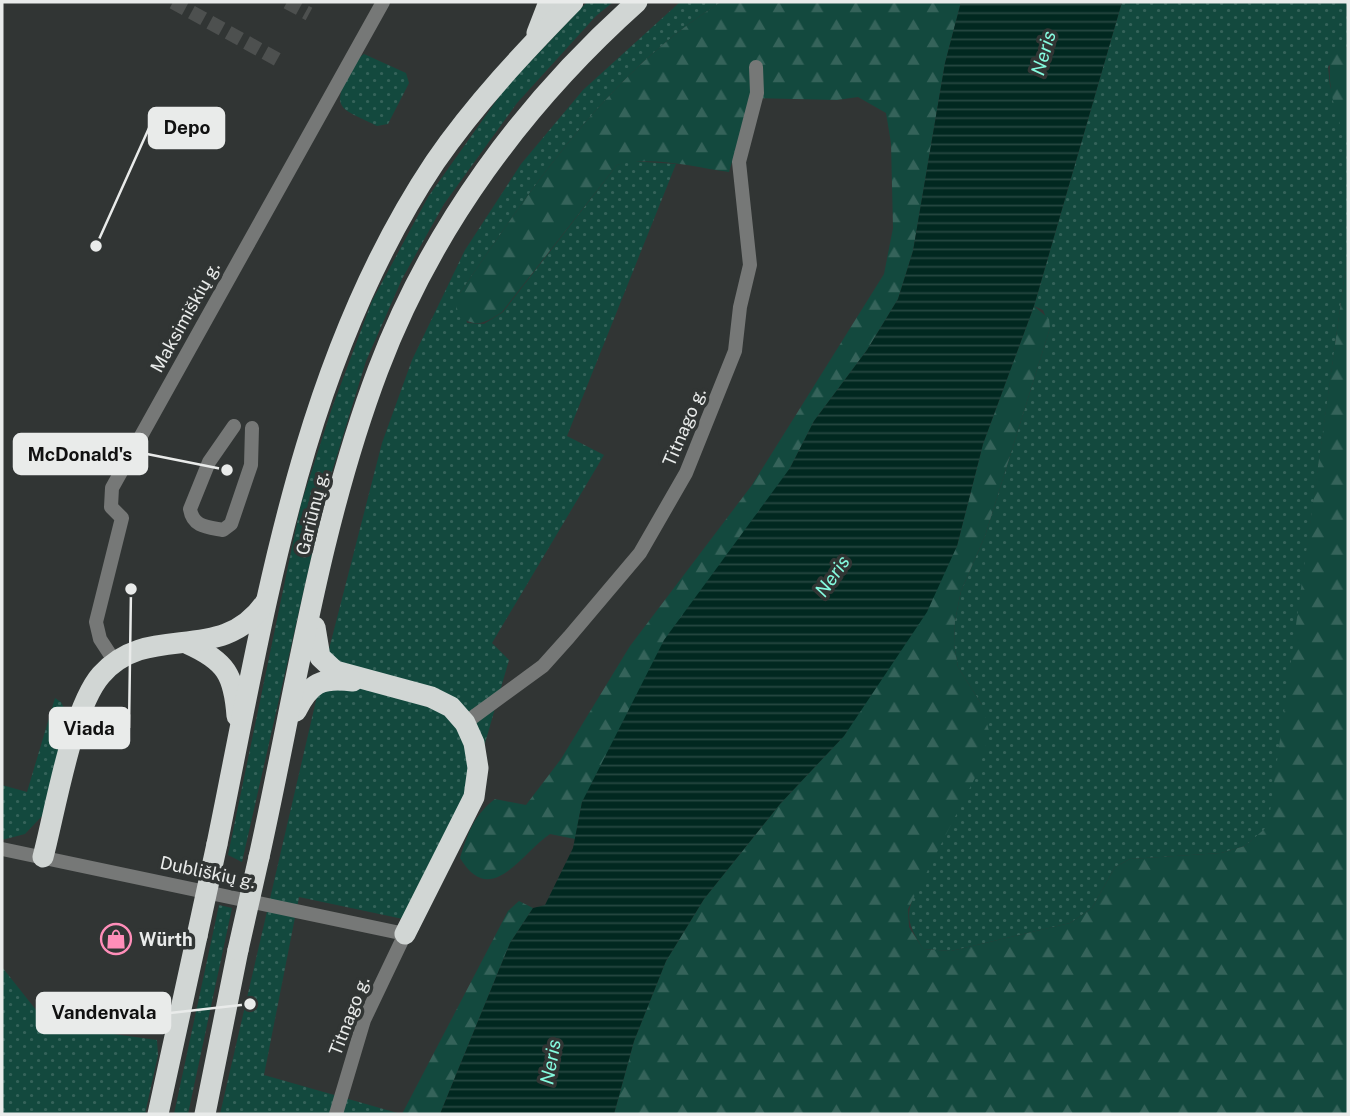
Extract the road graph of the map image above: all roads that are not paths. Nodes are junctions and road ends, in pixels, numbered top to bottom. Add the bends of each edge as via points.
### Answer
1 (383, 2) edge
2 (549, 2) edge
3 (573, 2) edge
4 (637, 2) edge
5 (531, 45) junction
6 (756, 67) dead end
7 (234, 426) dead end
8 (252, 428) dead end
9 (269, 597) junction
10 (314, 604) junction
11 (188, 644) junction
12 (114, 662) junction
13 (373, 683) junction
14 (466, 723) junction
15 (288, 729) junction
16 (239, 737) junction
17 (2, 849) edge
18 (43, 857) junction
19 (405, 934) junction
20 (159, 1114) edge
21 (205, 1114) edge
22 (336, 1114) edge

1 - 12 street, Maksimiškių g. via 112,488 111,507 122,518 96,622
2 - 5 highway
3 - 5 highway, Gariūnų g.
4 - 10 highway, Gariūnų g. via 561,75 519,125 476,184 422,274 378,370 342,484
5 - 9 highway, Gariūnų g. via 435,163 354,310 312,424
6 - 14 street, Titnago g. via 757,93 739,162 750,265 735,351 687,473 640,553 543,666
7 - 8 street via 209,462 190,509 200,525 223,530 231,524 251,465
9 - 11 highway via 252,622 239,631
9 - 16 highway, Gariūnų g.
10 - 13 highway via 315,640 323,661 335,671
10 - 15 highway, Gariūnų g.
11 - 12 highway via 142,647
11 - 16 highway via 218,659 230,676
12 - 18 highway via 100,676 81,711
13 - 14 highway via 431,697 451,707
13 - 15 highway via 317,683 306,692
14 - 19 highway via 478,768 474,797
15 - 21 highway, Gariūnų g., bridge
16 - 20 highway, Gariūnų g., bridge
17 - 18 street, Dubliškių g.
18 - 19 street, Dubliškių g.
19 - 22 street, Titnago g. via 365,1020

